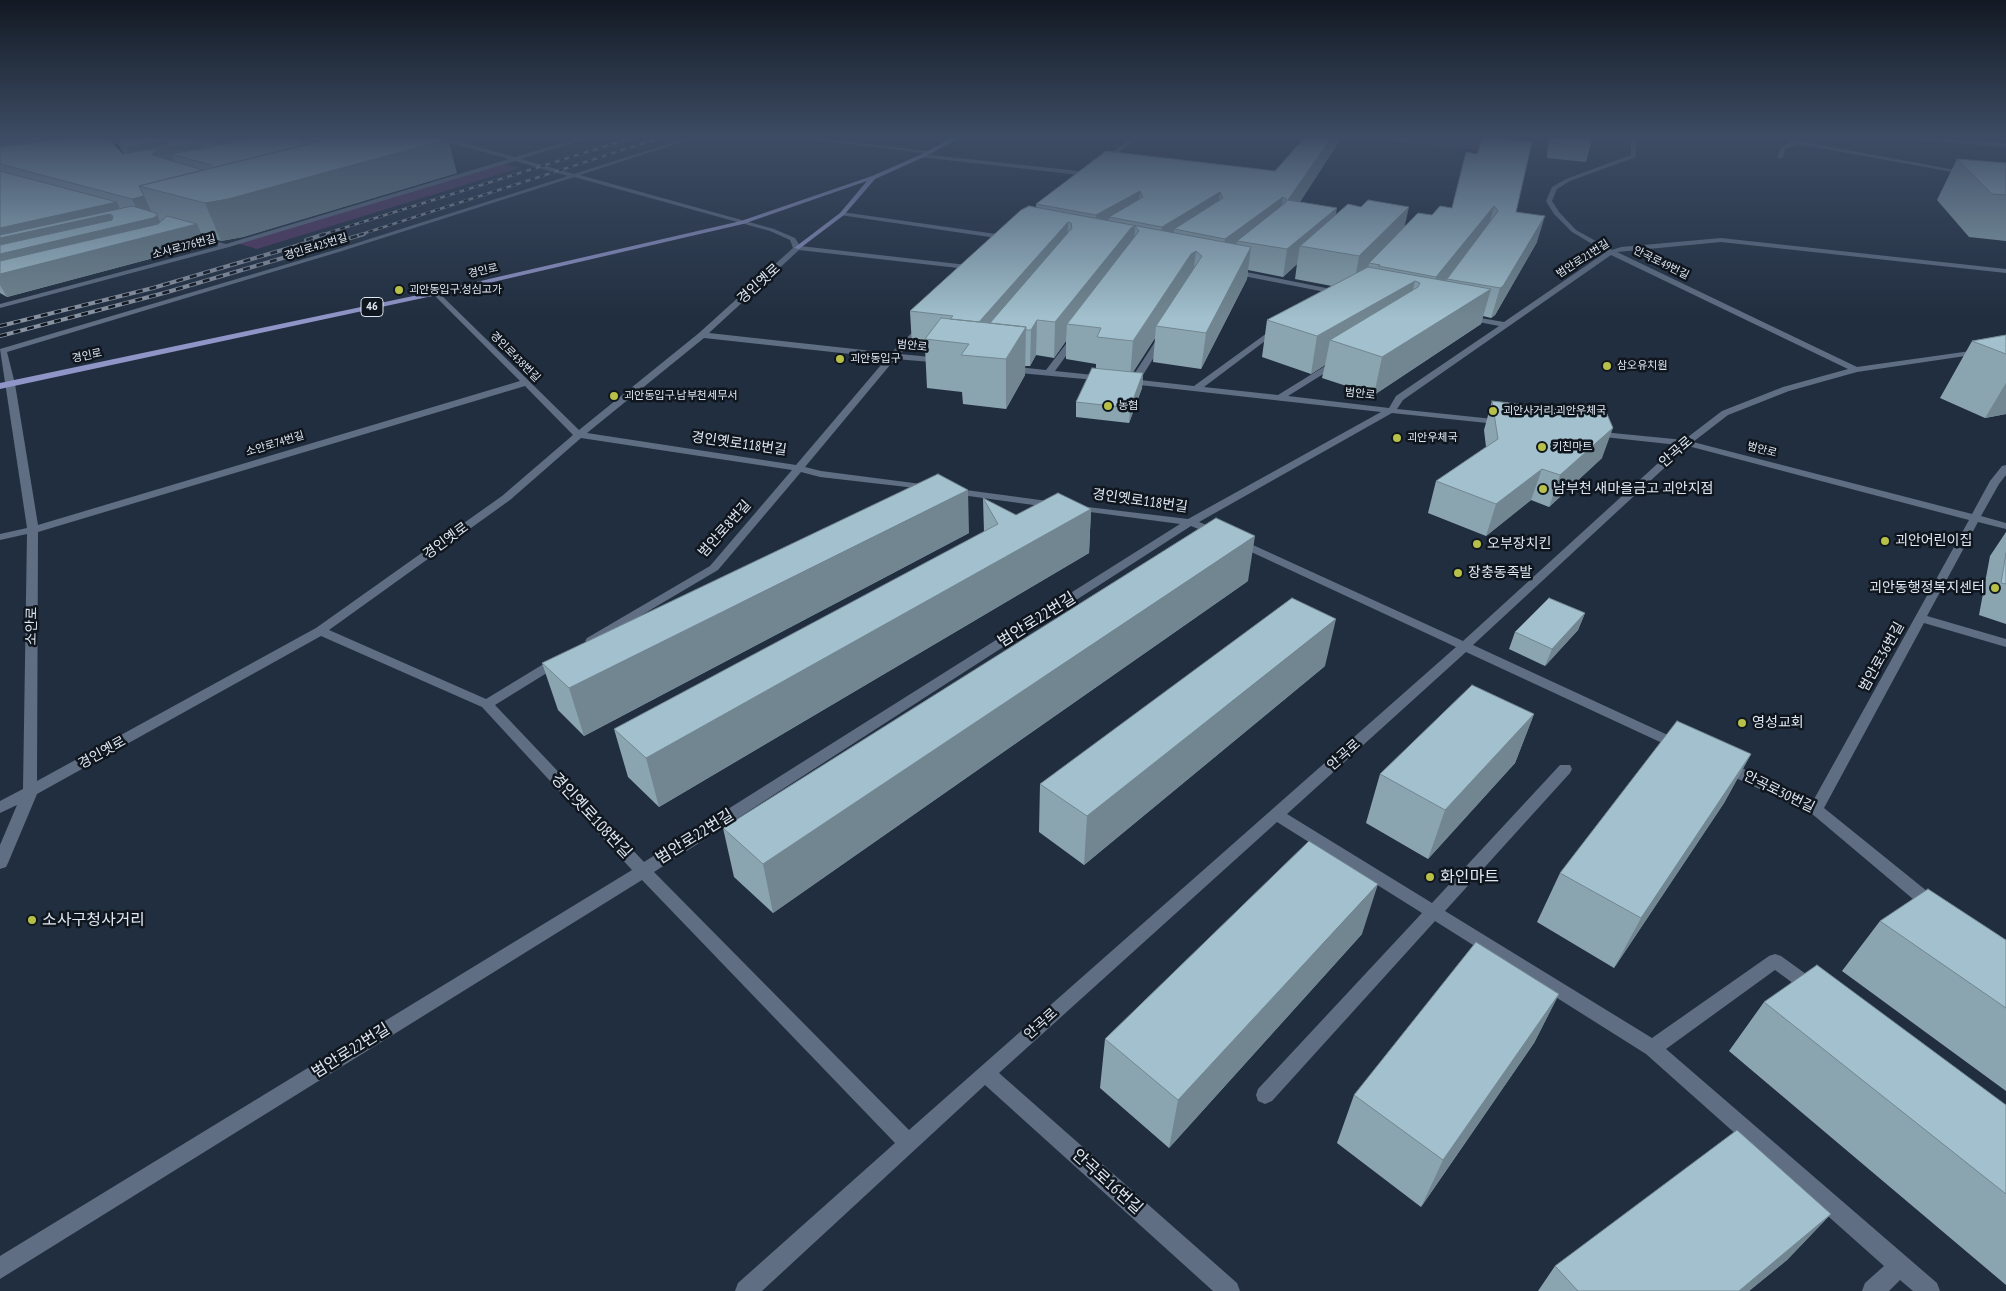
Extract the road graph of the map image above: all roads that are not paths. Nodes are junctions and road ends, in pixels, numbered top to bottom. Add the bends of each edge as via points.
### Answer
1 (388, 197) edge
2 (506, 197) edge
3 (653, 197) edge
4 (813, 197) edge
5 (856, 197) edge
6 (1550, 197) edge
7 (842, 214) junction
8 (743, 222) junction
9 (177, 232) edge
10 (1008, 244) edge
11 (227, 246) junction
12 (797, 248) junction
13 (1611, 252) junction
14 (1231, 265) edge
15 (2006, 271) edge
16 (976, 275) edge
17 (1291, 275) edge
18 (1284, 282) junction
19 (437, 293) junction
20 (1345, 294) edge
21 (0, 306) edge
22 (1460, 316) edge
23 (928, 322) edge
24 (1282, 323) edge
25 (1507, 325) junction
26 (1168, 327) edge
27 (1079, 333) edge
28 (702, 335) junction
29 (2006, 348) edge
30 (1350, 354) edge
31 (893, 356) junction
32 (950, 362) edge
33 (996, 367) edge
34 (1856, 370) junction
35 (1049, 373) junction
36 (524, 382) junction
37 (1134, 382) junction
38 (5, 385) edge
39 (1196, 389) junction
40 (1280, 398) junction
41 (1392, 410) junction
42 (1512, 424) edge
43 (1588, 432) edge
44 (579, 435) junction
45 (1686, 443) junction
46 (798, 468) junction
47 (2006, 468) edge
48 (1975, 519) junction
49 (1190, 522) junction
50 (2006, 526) edge
51 (33, 530) junction
52 (0, 537) edge
53 (1920, 618) junction
54 (320, 631) junction
55 (2006, 643) edge
56 (1465, 646) junction
57 (486, 704) junction
58 (1690, 750) edge
59 (1708, 759) edge
60 (1565, 769) dead end
61 (30, 793) junction
62 (0, 808) edge
63 (1816, 809) junction
64 (1277, 816) junction
65 (0, 863) edge
66 (643, 871) junction
67 (1433, 912) junction
68 (1945, 916) edge
69 (1823, 997) edge
70 (1652, 1048) junction
71 (986, 1074) junction
72 (1265, 1095) dead end
73 (908, 1142) junction
74 (1900, 1266) junction
75 (0, 1268) edge
76 (746, 1291) edge
77 (1229, 1291) edge
78 (1873, 1291) edge
79 (1929, 1291) edge

1 - 11 street, 소사로276번길
2 - 38 street, 경인로425번길 via 3,351
3 - 8 street
4 - 8 main road, 경인로 / 46
5 - 7 main road
6 - 13 street, 안곡로49번길 via 1549,201 1556,213 1574,231
7 - 10 street via 1017,236
7 - 12 main road
8 - 12 street via 785,234 793,239
8 - 19 main road, 경인로 / 46
9 - 11 street
11 - 21 street, 소사로276번길
12 - 16 street via 984,268
12 - 28 street, 경인옛로
13 - 15 street, 범안로21번길 via 1721,240
13 - 25 street, 범안로21번길
13 - 34 street, 안곡로49번길
14 - 18 street via 1224,270
17 - 18 street
18 - 20 street
19 - 36 street, 경인로438번길
19 - 38 main road, 경인로 / 46
22 - 25 street
23 - 31 street, 범안로8번길
24 - 39 street
25 - 41 street, 범안로21번길 via 1399,398
26 - 37 street
27 - 35 street
28 - 31 street, 범안로
28 - 44 street, 경인옛로
29 - 34 street, 안곡로
30 - 40 street
31 - 32 street, 범안로
31 - 46 street, 범안로8번길
33 - 35 street, 범안로
34 - 45 street, 안곡로 via 1786,389 1725,413
35 - 37 street, 범안로
36 - 44 street, 경인로438번길
36 - 51 street, 소안로74번길
37 - 39 street, 범안로
38 - 51 street, 소안로
39 - 40 street, 범안로
40 - 41 street, 범안로
41 - 42 street, 범안로
41 - 49 street, 범안로22번길
43 - 45 street, 범안로
44 - 46 street, 경인옛로118번길
44 - 54 street, 경인옛로 via 506,498
45 - 48 street, 범안로
45 - 56 street, 안곡로
46 - 49 street, 경인옛로118번길 via 820,474
46 - 57 street, 범안로8번길 via 714,568
47 - 48 street, 범안로36번길
48 - 50 street, 범안로
48 - 53 street, 범안로36번길
49 - 56 street, 경인옛로118번길
49 - 66 street, 범안로22번길
51 - 52 street, 소안로74번길
51 - 61 street, 소안로
53 - 55 street
53 - 63 street, 범안로36번길
54 - 57 street, 경인옛로108번길
54 - 61 street, 경인옛로
56 - 58 street
56 - 64 street, 안곡로
57 - 66 street, 경인옛로108번길
59 - 63 street, 안곡로30번길
60 - 67 street
61 - 62 street, 경인옛로
61 - 65 street, 소안로
63 - 68 street, 안곡로30번길
64 - 67 street
64 - 71 street, 안곡로
66 - 73 street, 경인옛로108번길
66 - 75 street, 범안로22번길
67 - 70 street
67 - 72 street
69 - 70 street via 1775,961
70 - 74 street
71 - 73 street, 안곡로
71 - 77 street, 안곡로16번길
73 - 76 street, 안곡로
74 - 78 street
74 - 79 street

